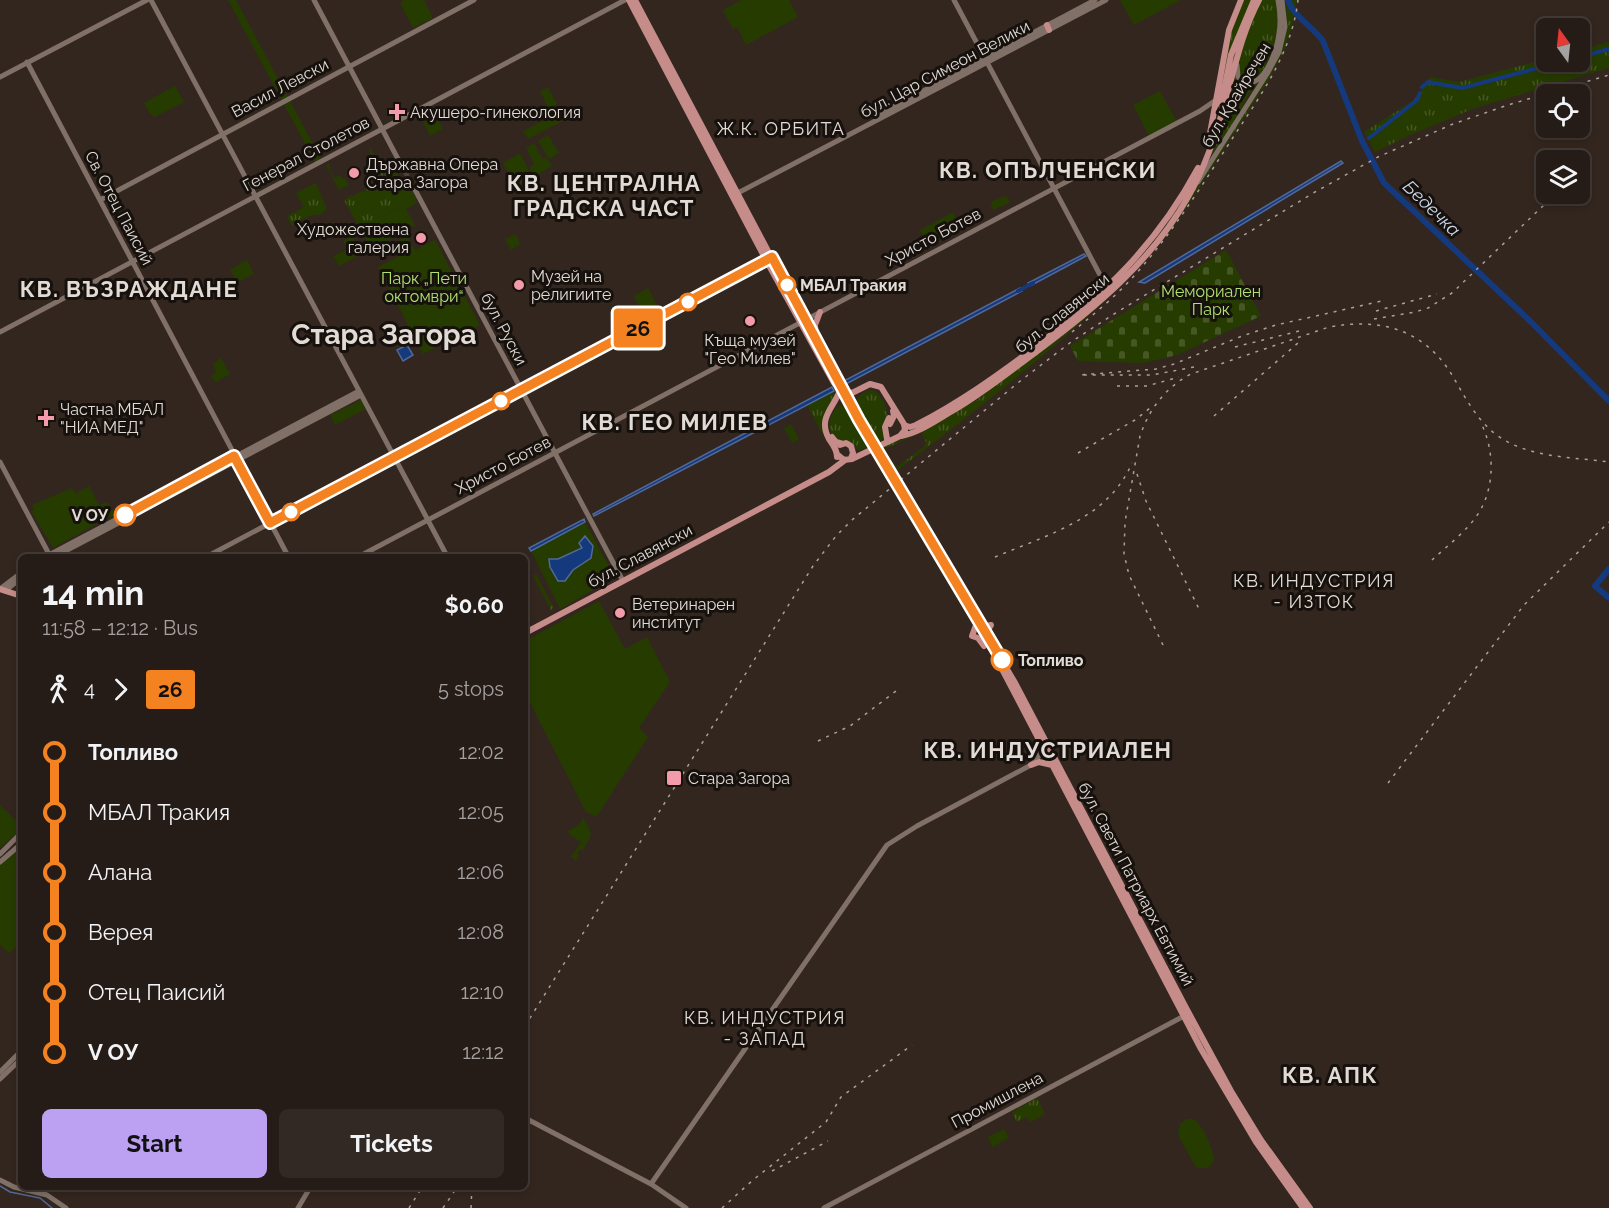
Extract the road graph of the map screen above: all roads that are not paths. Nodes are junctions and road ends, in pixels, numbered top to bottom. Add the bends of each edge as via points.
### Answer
1 (149, 0) edge
2 (314, 0) edge
3 (474, 0) edge
4 (628, 0) edge
5 (635, 0) edge
6 (954, 0) edge
7 (1095, 0) edge
8 (1106, 0) edge
9 (1241, 0) edge
10 (1254, 0) edge
11 (1259, 0) edge
12 (1278, 0) edge
13 (1282, 0) edge
14 (1048, 28) junction
15 (1243, 28) junction
16 (1238, 52) junction
17 (986, 60) junction
18 (27, 62) junction
19 (349, 66) junction
20 (0, 77) edge
21 (1217, 99) junction
22 (1200, 111) junction
23 (1214, 114) junction
24 (382, 129) junction
25 (222, 134) junction
26 (1208, 144) junction
27 (398, 159) tunnel mouth
28 (413, 186) tunnel mouth
29 (1054, 188) junction
30 (734, 193) junction
31 (256, 196) junction
32 (1189, 196) junction
33 (99, 200) junction
34 (769, 258) junction
35 (132, 262) junction
36 (1109, 290) junction
37 (820, 312) junction
38 (803, 321) junction
39 (0, 332) edge
40 (816, 341) junction
41 (839, 389) junction
42 (521, 390) junction
43 (360, 393) junction
44 (884, 395) junction
45 (846, 404) junction
46 (859, 420) junction
47 (903, 424) junction
48 (890, 427) junction
49 (899, 436) junction
50 (885, 441) junction
51 (870, 443) junction
52 (843, 444) junction
53 (853, 450) junction
54 (555, 453) junction
55 (837, 453) junction
56 (865, 453) junction
57 (394, 457) junction
58 (236, 458) junction
59 (846, 460) junction
60 (0, 462) edge
61 (832, 470) junction
62 (428, 520) junction
63 (270, 523) junction
64 (48, 554) edge
65 (53, 554) edge
66 (60, 554) edge
67 (212, 554) edge
68 (287, 554) edge
69 (364, 554) edge
70 (446, 554) edge
71 (18, 576) edge
72 (18, 580) edge
73 (623, 581) junction
74 (1, 591) edge
75 (18, 596) edge
76 (977, 624) junction
77 (528, 631) edge
78 (984, 646) dead end
79 (1045, 745) junction
80 (1031, 765) junction
81 (1052, 765) junction
82 (18, 836) edge
83 (18, 846) edge
84 (0, 854) edge
85 (0, 861) edge
86 (1185, 1006) junction
87 (1184, 1016) junction
88 (1194, 1023) junction
89 (18, 1054) edge
90 (18, 1062) edge
91 (0, 1072) edge
92 (0, 1079) edge
93 (528, 1115) edge
94 (528, 1119) edge
95 (536, 1122) junction
96 (0, 1180) edge
97 (651, 1184) junction
98 (18, 1188) edge
99 (26, 1190) edge
100 (309, 1190) edge
101 (66, 1208) edge
102 (298, 1208) edge
103 (686, 1208) edge
104 (824, 1208) edge
105 (1304, 1208) edge
106 (1310, 1208) edge

1 - 18 street
1 - 25 street
2 - 19 street
3 - 19 street, Васил Левски
4 - 24 street, Генерал Столетов
4 - 30 main road, бул. Свети Патриарх Евтимий
5 - 30 main road, бул. Свети Патриарх Евтимий
6 - 17 street
7 - 14 street, бул. Цар Симеон Велики
8 - 14 street, бул. Цар Симеон Велики
9 - 21 main road via 1230,30
10 - 15 main road, бул. Славянски
11 - 15 main road, бул. Славянски
12 - 16 street, бул. Крайречен via 1278,39 1267,68 1257,81 1248,84 1240,80
13 - 32 street, бул. Крайречен via 1284,35 1275,59
14 - 17 street, бул. Цар Симеон Велики
15 - 16 main road, бул. Славянски
15 - 26 main road, бул. Славянски via 1231,55
16 - 32 main road, бул. Славянски via 1212,143
17 - 29 street
17 - 30 street, бул. Цар Симеон Велики
18 - 20 street
18 - 33 street, Св. Отец Паисий
19 - 24 street
19 - 25 street, Васил Левски
21 - 22 street, Христо Ботев
21 - 23 main road
22 - 23 street via 1209,109
22 - 29 street, Христо Ботев
23 - 26 main road
24 - 27 street
24 - 31 street, Генерал Столетов
25 - 31 street
25 - 33 street, Васил Левски
26 - 36 main road, бул. Славянски via 1168,218
28 - 42 street, бул. Руски
29 - 36 street
29 - 37 street, Христо Ботев
30 - 34 main road, бул. Свети Патриарх Евтимий
31 - 35 street, Генерал Столетов
31 - 43 street
32 - 36 main road, бул. Славянски via 1150,250
33 - 35 street, Св. Отец Паисий
34 - 38 main road, бул. Свети Патриарх Евтимий
34 - 42 street
35 - 39 street, Генерал Столетов
35 - 58 street, Св. Отец Паисий
36 - 47 main road, бул. Славянски via 988,383 916,425
36 - 49 main road, бул. Славянски via 1084,316 988,389 912,433
37 - 38 street, Христо Ботев
37 - 40 main road via 815,325
38 - 40 main road, бул. Свети Патриарх Евтимий
38 - 41 main road, бул. Свети Патриарх Евтимий
38 - 54 street, Христо Ботев
40 - 41 main road, бул. Свети Патриарх Евтимий
41 - 45 main road, бул. Свети Патриарх Евтимий
41 - 46 main road, бул. Свети Патриарх Евтимий
41 - 47 main road via 850,393 868,385 879,386
41 - 55 main road via 825,424
42 - 54 street, бул. Руски
42 - 57 street
43 - 57 street
43 - 58 street
44 - 46 main road via 872,387 858,392 853,402
44 - 48 main road via 894,414
44 - 50 main road via 890,414
45 - 51 main road, бул. Свети Патриарх Евтимий
45 - 52 main road via 836,405 828,422 833,440
46 - 51 main road, бул. Свети Патриарх Евтимий
47 - 48 main road via 895,421
47 - 49 main road via 904,432
48 - 49 main road via 891,435
48 - 50 main road
49 - 50 main road, бул. Славянски
50 - 56 main road, бул. Славянски
51 - 76 main road, бул. Свети Патриарх Евтимий
52 - 53 main road
52 - 55 main road
53 - 56 main road
53 - 59 main road via 852,457
54 - 62 street, Христо Ботев
54 - 73 street, бул. Руски
55 - 59 main road
55 - 61 main road
56 - 59 main road, бул. Славянски
57 - 62 street
57 - 63 street
58 - 63 street, Св. Отец Паисий
58 - 65 street
58 - 66 street
59 - 61 main road, бул. Славянски
60 - 64 street
61 - 73 main road, бул. Славянски
62 - 69 street, Христо Ботев
62 - 70 street
63 - 67 street
63 - 68 street, Св. Отец Паисий
71 - 74 street
72 - 74 street
73 - 77 main road, бул. Славянски
74 - 75 main road
76 - 78 main road via 972,636
76 - 79 main road, бул. Свети Патриарх Евтимий
76 - 79 main road, бул. Свети Патриарх Евтимий via 991,642
79 - 80 street
79 - 81 main road, бул. Свети Патриарх Евтимий
79 - 86 main road, бул. Свети Патриарх Евтимий
80 - 81 main road
80 - 97 street via 887,845
81 - 87 main road, бул. Свети Патриарх Евтимий
82 - 84 street
83 - 85 street
86 - 87 main road
86 - 88 main road, бул. Свети Патриарх Евтимий
87 - 88 main road
87 - 104 street, Промишлена
87 - 105 main road, бул. Свети Патриарх Евтимий via 1245,1124
88 - 106 main road, бул. Свети Патриарх Евтимий via 1261,1140
89 - 91 street
90 - 92 street
93 - 95 street
94 - 95 street
95 - 97 street
96 - 98 street
97 - 103 street
99 - 101 street via 47,1195
100 - 102 street

